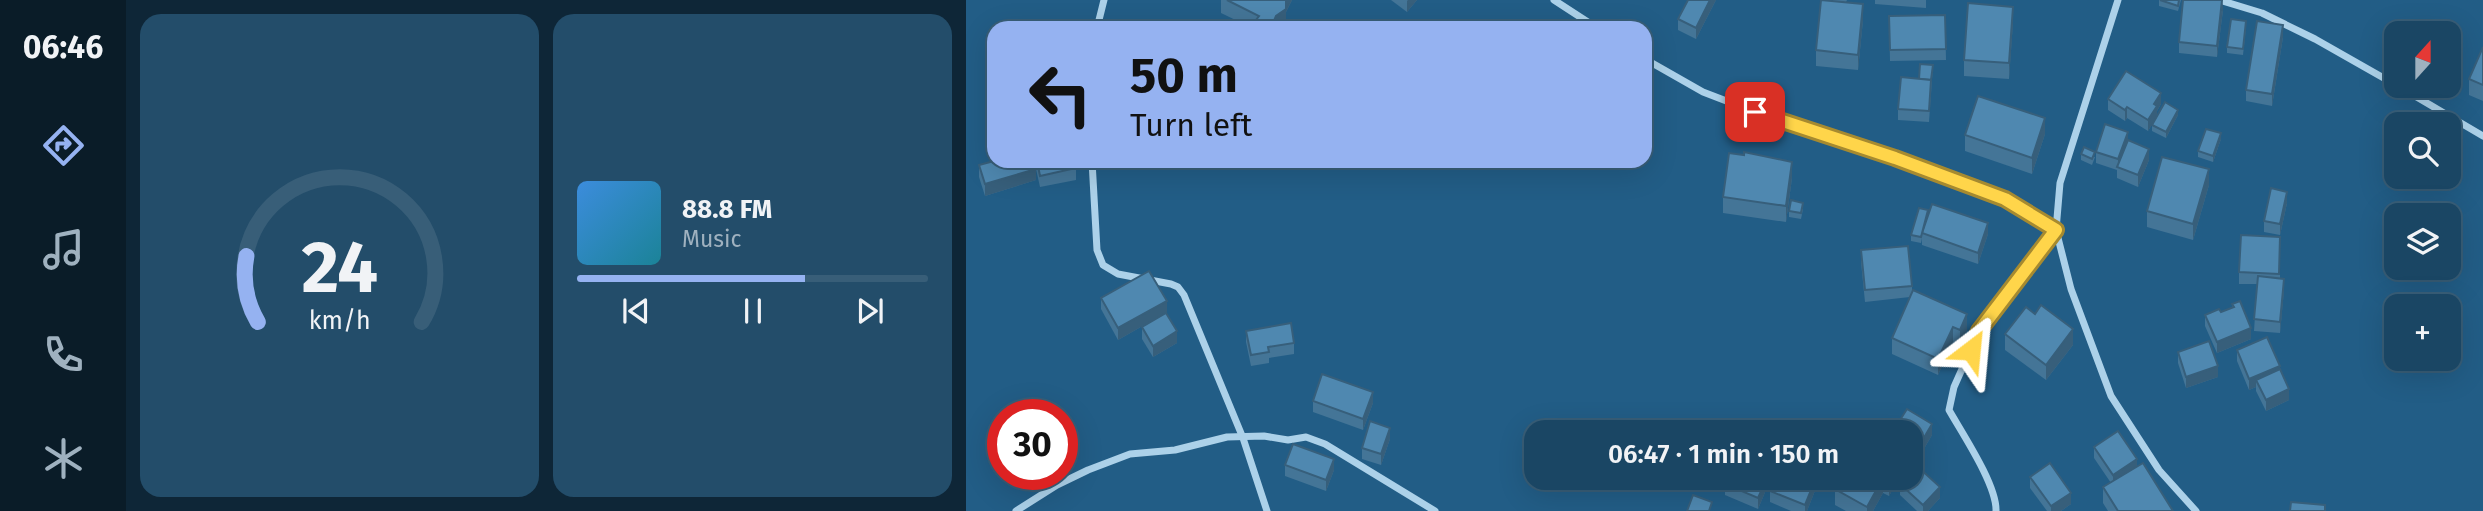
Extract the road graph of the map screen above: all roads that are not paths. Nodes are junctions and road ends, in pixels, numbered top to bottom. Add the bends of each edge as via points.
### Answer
1 (1104, 0) edge
2 (1554, 0) edge
3 (2118, 0) edge
4 (2219, 0) edge
5 (1099, 21) edge
6 (1586, 21) edge
7 (1652, 63) edge
8 (2384, 78) edge
9 (2419, 98) edge
10 (2483, 136) edge
11 (1092, 168) edge
12 (2056, 230) junction
13 (1243, 438) junction
14 (1016, 511) edge
15 (1267, 511) edge
16 (1435, 511) edge
17 (1996, 511) edge
18 (2196, 511) edge

1 - 5 street
2 - 6 street
3 - 12 street via 2060,183
4 - 8 street via 2315,39
7 - 12 street via 1703,92 2005,199
9 - 10 street
11 - 13 street via 1097,250 1103,265 1118,274 1178,287
12 - 17 street via 1979,331 1949,410 1981,466
12 - 18 street via 2071,289 2111,396 2159,470
13 - 14 street via 1130,454 1077,475
13 - 15 street
13 - 16 street via 1306,437 1325,444

